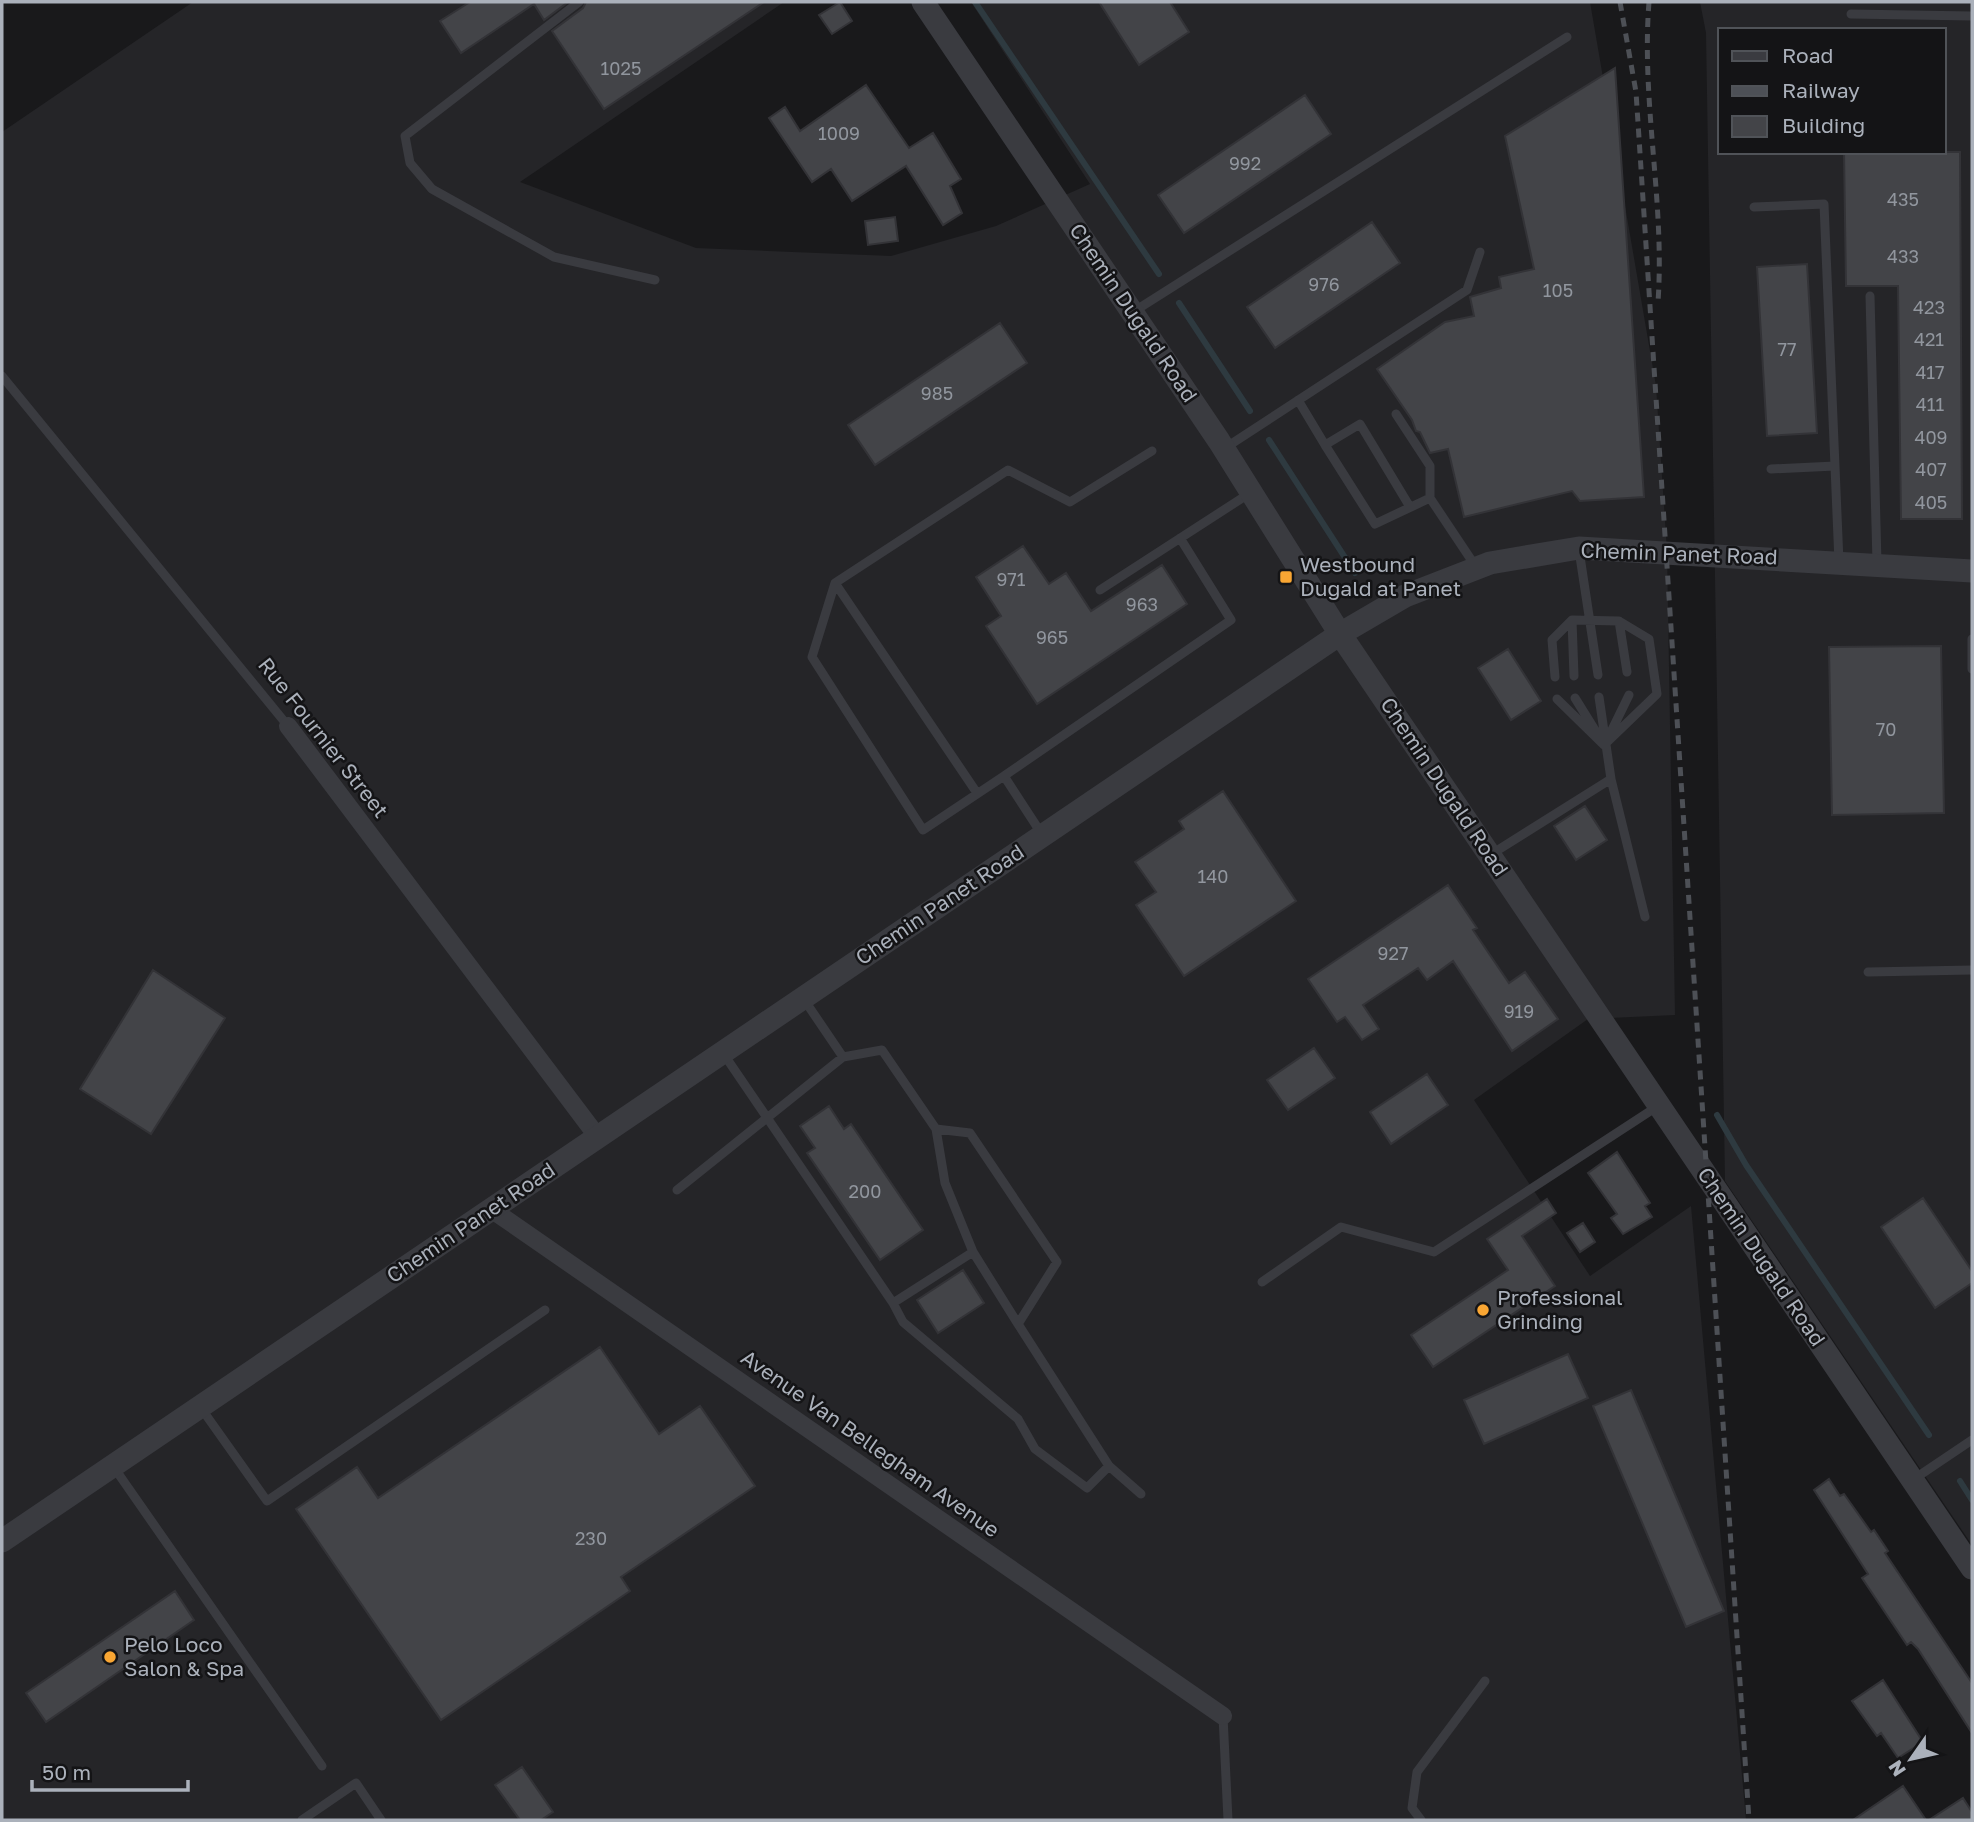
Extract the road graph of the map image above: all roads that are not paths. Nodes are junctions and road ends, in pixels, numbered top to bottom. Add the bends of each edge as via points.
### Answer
1 (579, 2) edge
2 (923, 2) edge
3 (1851, 14) dead end
4 (1972, 16) edge
5 (1567, 37) dead end
6 (1754, 207) dead end
7 (1480, 252) dead end
8 (655, 280) dead end
9 (1870, 296) dead end
10 (1132, 313) junction
11 (2, 376) edge
12 (1298, 400) junction
13 (1396, 414) dead end
14 (1325, 444) junction
15 (1223, 449) junction
16 (1152, 451) dead end
17 (1835, 466) junction
18 (1771, 469) dead end
19 (1252, 492) junction
20 (1430, 498) junction
21 (1410, 507) junction
22 (1180, 538) junction
23 (1579, 548) junction
24 (1839, 562) junction
25 (1877, 565) junction
26 (1477, 569) junction
27 (1972, 571) edge
28 (835, 583) junction
29 (1100, 590) dead end
30 (1572, 620) junction
31 (1591, 621) junction
32 (1619, 621) junction
33 (1340, 634) junction
34 (1972, 639) edge
35 (1972, 668) edge
36 (1627, 673) dead end
37 (1598, 675) dead end
38 (1574, 676) dead end
39 (1555, 677) dead end
40 (1629, 695) dead end
41 (1599, 697) dead end
42 (1575, 698) dead end
43 (1556, 699) dead end
44 (288, 726) joint
45 (1604, 746) junction
46 (1004, 776) junction
47 (1611, 779) junction
48 (977, 793) junction
49 (1043, 836) junction
50 (1490, 855) junction
51 (1644, 916) dead end
52 (1972, 970) edge
53 (1868, 972) dead end
54 (802, 998) junction
55 (722, 1052) junction
56 (844, 1057) junction
57 (1659, 1105) junction
58 (767, 1119) junction
59 (936, 1129) junction
60 (597, 1136) junction
61 (677, 1190) dead end
62 (491, 1209) junction
63 (974, 1252) junction
64 (1262, 1282) dead end
65 (893, 1303) junction
66 (545, 1310) dead end
67 (1018, 1324) junction
68 (200, 1407) junction
69 (1972, 1440) edge
70 (113, 1466) junction
71 (1109, 1466) junction
72 (1913, 1480) junction
73 (1141, 1494) dead end
74 (2, 1541) edge
75 (1972, 1568) edge
76 (1485, 1681) dead end
77 (1223, 1716) joint
78 (322, 1766) dead end
79 (302, 1820) edge
80 (381, 1820) edge
81 (1228, 1820) edge
82 (1421, 1820) edge

1 - 8 lane via 405,136 410,163 432,189 554,257
2 - 10 street, Chemin Dugald Road
3 - 4 lane
5 - 10 lane
6 - 17 lane via 1824,204
7 - 12 lane via 1466,290
9 - 25 lane
10 - 15 street, Chemin Dugald Road
11 - 44 lane, Rue Fournier Street
12 - 14 lane
12 - 15 lane
13 - 20 lane via 1430,466
14 - 21 lane via 1375,524
14 - 21 lane via 1360,424
15 - 19 street, Chemin Dugald Road
16 - 28 lane via 1070,502 1009,470
17 - 18 lane
17 - 24 lane
19 - 22 lane
19 - 33 street, Chemin Dugald Road
20 - 21 lane
20 - 26 lane
22 - 29 lane
22 - 46 lane via 1231,620
23 - 24 street, Chemin Panet Road
23 - 26 street, Chemin Panet Road
23 - 31 lane
24 - 25 street, Chemin Panet Road
25 - 27 street, Chemin Panet Road
26 - 33 street, Chemin Panet Road via 1405,596
28 - 48 lane
28 - 48 lane via 812,657 923,830
30 - 31 lane
30 - 38 lane
30 - 39 lane via 1552,640
31 - 32 lane
31 - 37 lane
32 - 36 lane
32 - 45 lane via 1649,639 1657,694
33 - 49 street, Chemin Panet Road
33 - 50 street, Chemin Dugald Road
34 - 35 lane
40 - 45 lane
41 - 45 lane
42 - 45 lane
43 - 45 lane
44 - 60 street, Rue Fournier Street
45 - 47 lane
46 - 48 lane
46 - 49 lane
47 - 50 lane
47 - 51 lane
49 - 54 street, Chemin Panet Road
50 - 57 street, Chemin Dugald Road
52 - 53 lane
54 - 55 street, Chemin Panet Road
54 - 56 lane
55 - 58 lane
55 - 60 street, Chemin Panet Road
56 - 58 lane
56 - 59 lane via 882,1050
57 - 64 lane via 1434,1252 1341,1227
57 - 72 street, Chemin Dugald Road
58 - 61 lane
58 - 65 lane
59 - 63 lane via 945,1183
59 - 67 lane via 970,1133 1057,1262
60 - 62 street, Chemin Panet Road
62 - 68 street, Chemin Panet Road
62 - 77 street, Avenue Van Bellegham Avenue
63 - 65 lane
63 - 67 lane
65 - 71 lane via 903,1322 1018,1419 1035,1449 1066,1473 1087,1488
66 - 68 lane via 267,1502
67 - 71 lane
68 - 70 street, Chemin Panet Road
69 - 72 lane
70 - 74 street, Chemin Panet Road
70 - 78 lane
71 - 73 lane
72 - 75 street, Chemin Dugald Road
76 - 82 lane via 1417,1772 1412,1808
77 - 81 lane
79 - 80 lane via 356,1783

